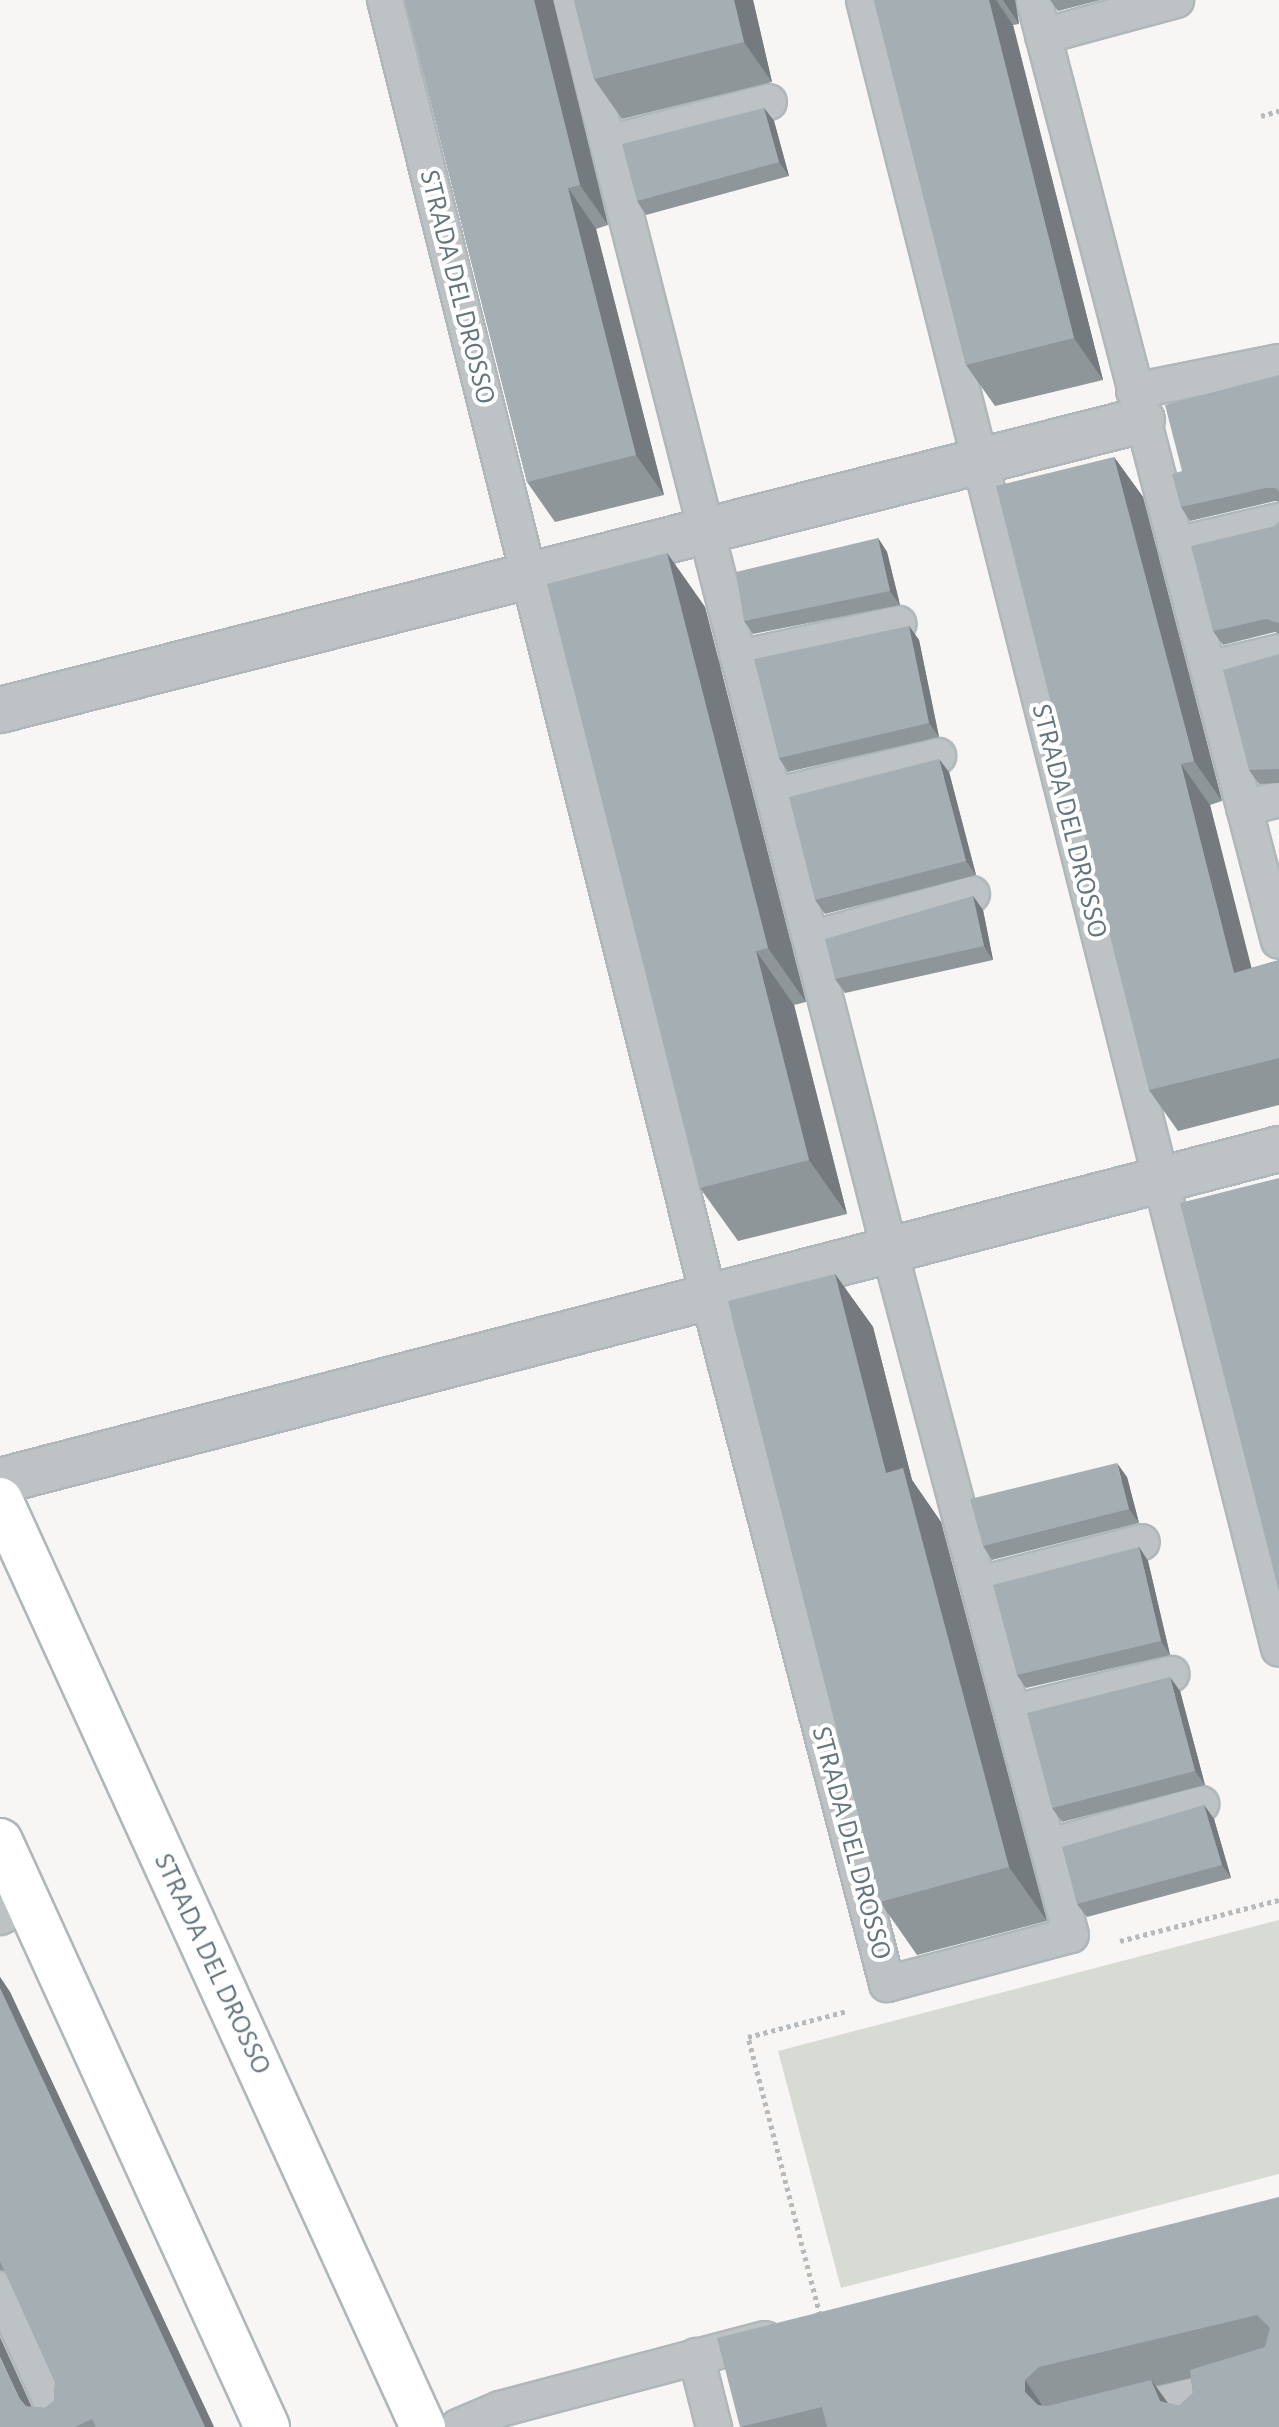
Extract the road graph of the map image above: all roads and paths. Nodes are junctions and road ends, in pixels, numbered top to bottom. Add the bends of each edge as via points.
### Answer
1 (385, 0) edge
2 (864, 0) edge
3 (1034, 0) edge
4 (1176, 0) edge
5 (584, 6) edge
6 (1043, 36) junction
7 (769, 102) dead end
8 (1279, 111) edge
9 (1261, 116) dead end
10 (608, 143) junction
11 (1279, 362) edge
12 (1138, 406) junction
13 (978, 459) junction
14 (1279, 521) edge
15 (705, 529) junction
16 (1175, 545) junction
17 (529, 574) junction
18 (898, 624) dead end
19 (1279, 652) edge
20 (738, 658) junction
21 (1208, 669) junction
22 (0, 710) edge
23 (938, 756) edge
24 (774, 796) junction
25 (1279, 799) edge
26 (1244, 808) junction
27 (972, 894) edge
28 (810, 939) junction
29 (1279, 941) edge
30 (1279, 1149) edge
31 (1160, 1183) junction
32 (890, 1252) junction
33 (709, 1299) junction
34 (0, 1481) edge
35 (0, 1500) edge
36 (1142, 1542) dead end
37 (980, 1584) junction
38 (1279, 1649) edge
39 (1171, 1674) edge
40 (1014, 1712) junction
41 (1201, 1804) edge
42 (0, 1841) edge
43 (1050, 1846) junction
44 (1279, 1900) edge
45 (14, 1910) edge
46 (1112, 1943) dead end
47 (854, 2009) dead end
48 (0, 2289) edge
49 (823, 2324) joint
50 (696, 2356) junction
51 (1279, 2374) edge
52 (1198, 2411) edge
53 (63, 2427) edge
54 (267, 2427) edge
55 (423, 2427) edge
56 (458, 2427) edge
57 (714, 2427) edge
58 (1072, 2427) edge

1 - 17 lane, STRADA DEL DROSSO
2 - 13 lane, STRADA DEL DROSSO
3 - 6 lane
4 - 6 lane
5 - 10 lane, STRADA DEL DROSSO
6 - 12 lane
7 - 10 lane
8 - 9 path
10 - 15 lane, STRADA DEL DROSSO
11 - 12 lane
12 - 13 street
12 - 16 lane
13 - 15 street
13 - 31 lane, STRADA DEL DROSSO
14 - 16 lane
15 - 17 street
15 - 20 lane, STRADA DEL DROSSO
16 - 21 lane
17 - 22 street
17 - 33 lane, STRADA DEL DROSSO
18 - 20 lane
19 - 21 lane
20 - 24 lane, STRADA DEL DROSSO
21 - 26 lane
23 - 24 lane
24 - 28 lane, STRADA DEL DROSSO
25 - 26 lane
26 - 29 lane
27 - 28 lane
28 - 32 lane, STRADA DEL DROSSO
30 - 31 street
31 - 32 street
31 - 38 lane, STRADA DEL DROSSO
32 - 33 street
32 - 37 lane, STRADA DEL DROSSO
33 - 34 street
33 - 43 lane, STRADA DEL DROSSO via 887,1984 1071,1935
35 - 55 street, STRADA DEL DROSSO
36 - 37 lane
37 - 40 lane, STRADA DEL DROSSO
39 - 40 lane
40 - 43 lane, STRADA DEL DROSSO
41 - 43 lane
42 - 45 street
44 - 46 path
45 - 54 street
47 - 49 path via 748,2037
48 - 53 lane
49 - 50 lane
50 - 56 lane via 500,2409
50 - 57 lane
51 - 52 lane
52 - 58 lane

